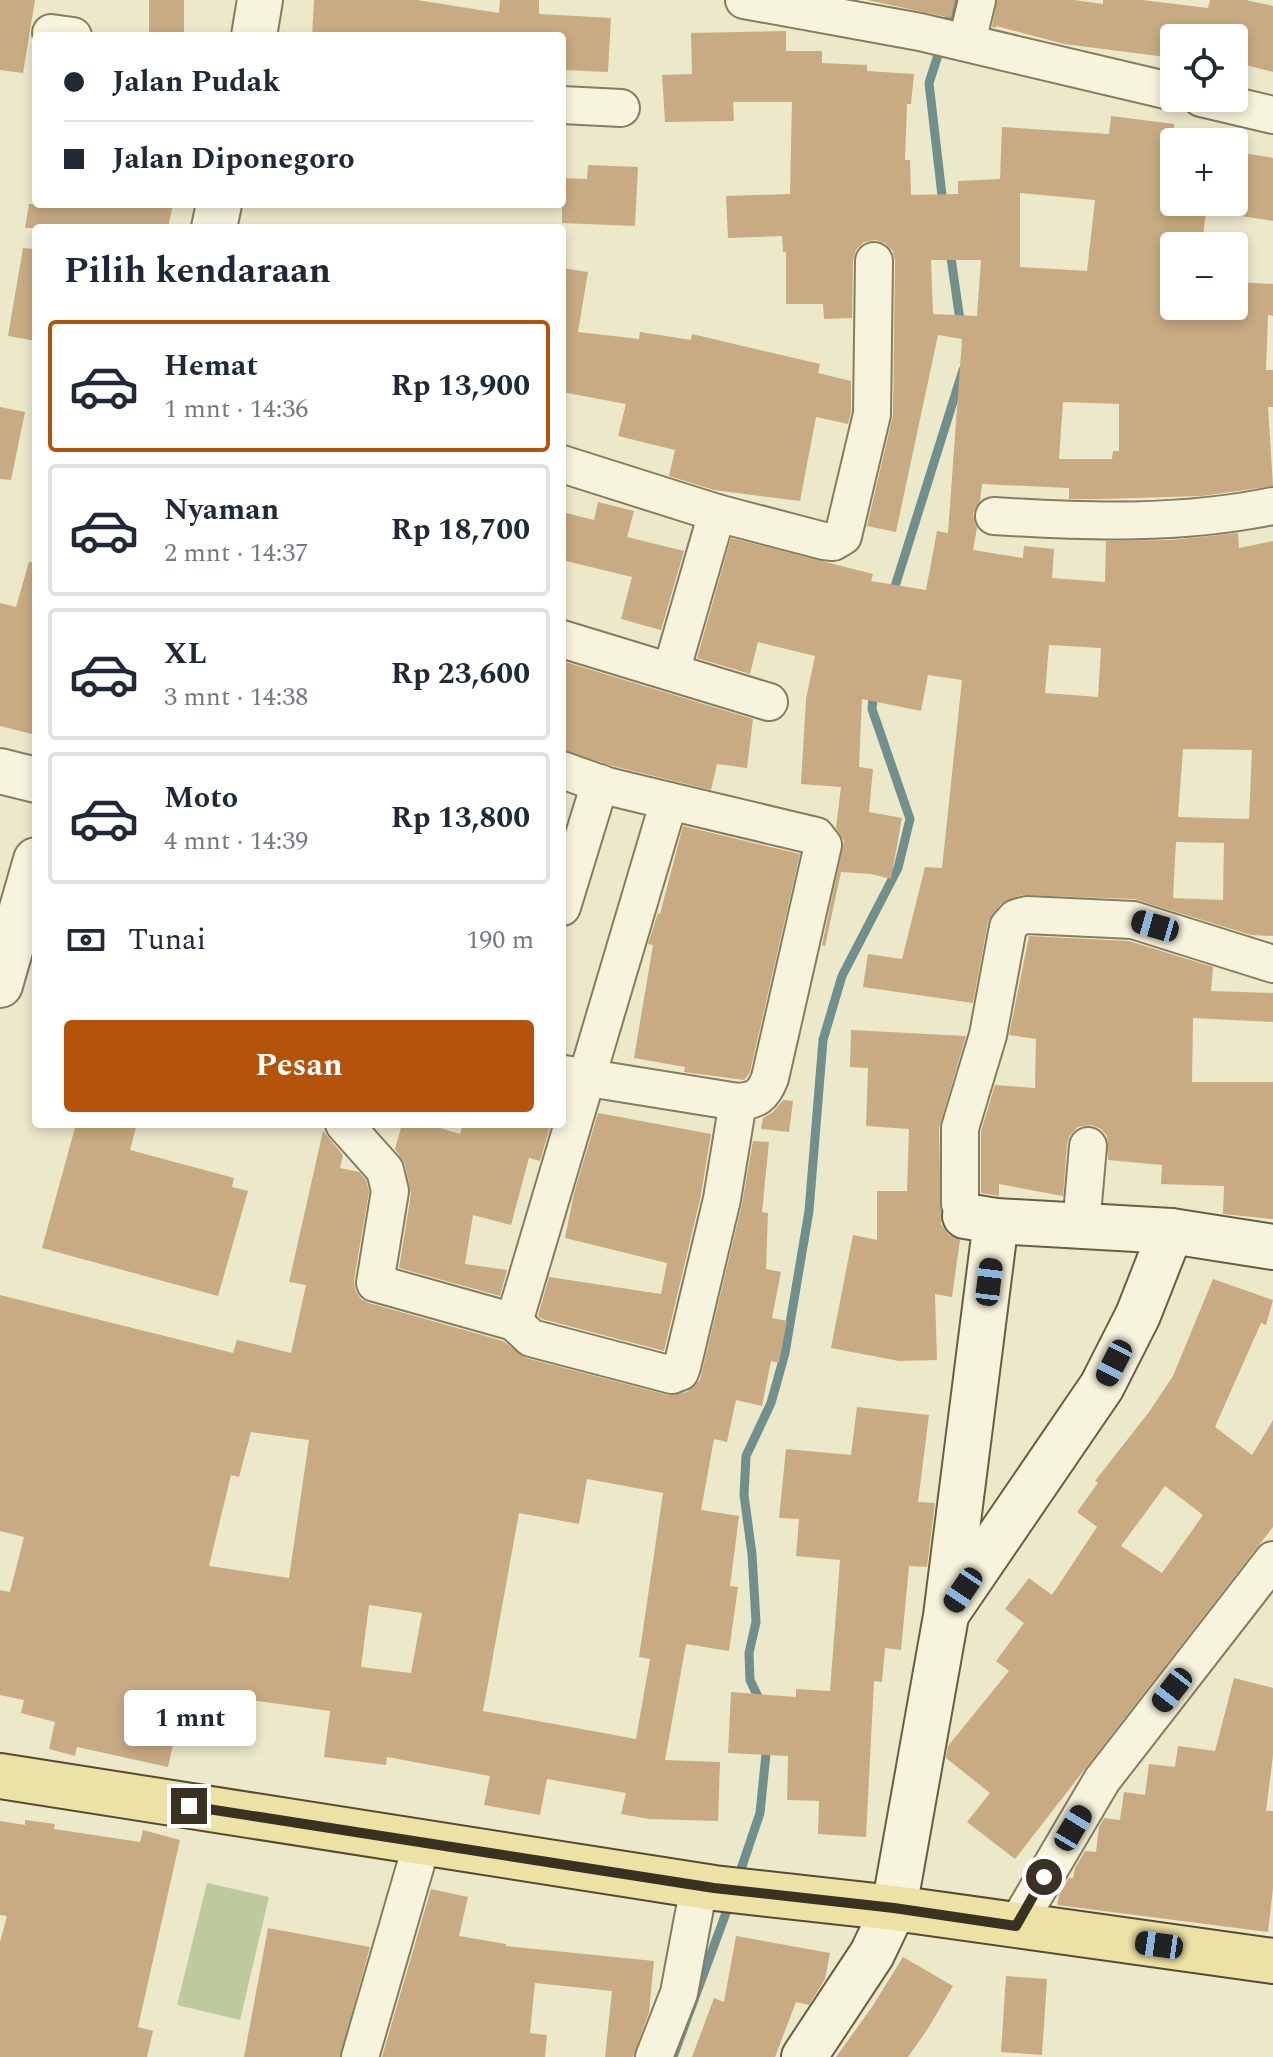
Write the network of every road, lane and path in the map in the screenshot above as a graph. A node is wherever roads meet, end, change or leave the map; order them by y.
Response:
1 (260, 0) edge
2 (744, 0) edge
3 (977, 0) edge
4 (255, 32) edge
5 (966, 42) junction
6 (1160, 89) edge
7 (566, 105) edge
8 (621, 108) dead end
9 (1248, 109) edge
10 (1273, 115) edge
11 (874, 261) dead end
12 (566, 465) edge
13 (1273, 506) edge
14 (717, 513) junction
15 (994, 516) dead end
16 (566, 640) edge
17 (671, 672) junction
18 (769, 702) dead end
19 (0, 771) edge
20 (566, 771) edge
21 (32, 779) edge
22 (600, 783) junction
23 (669, 801) junction
24 (32, 888) edge
25 (566, 894) edge
26 (26, 930) edge
27 (1273, 964) edge
28 (0, 985) edge
29 (575, 1076) edge
30 (738, 1102) junction
31 (566, 1112) edge
32 (348, 1128) edge
33 (562, 1128) edge
34 (1088, 1146) dead end
35 (981, 1218) junction
36 (1081, 1226) junction
37 (1171, 1231) junction
38 (1273, 1247) edge
39 (514, 1322) junction
40 (1269, 1572) edge
41 (946, 1616) junction
42 (0, 1776) edge
43 (422, 1843) junction
44 (707, 1887) junction
45 (894, 1908) junction
46 (1016, 1926) junction
47 (1273, 1961) edge
48 (360, 2057) edge
49 (654, 2057) edge
50 (804, 2057) edge

1 - 4 main road
2 - 5 street
3 - 5 street
5 - 6 street
7 - 8 street
9 - 10 street
11 - 14 street
12 - 14 street
13 - 15 street
14 - 17 street
16 - 17 street
17 - 18 street
19 - 21 main road
20 - 22 street
22 - 23 street
22 - 25 street
23 - 29 street
23 - 30 street
24 - 26 main road
26 - 28 main road
27 - 35 street
29 - 30 street
29 - 31 street
30 - 39 street
32 - 39 street
33 - 39 street
34 - 36 street
35 - 36 main road
35 - 41 main road
36 - 37 main road
37 - 38 main road
37 - 41 main road
40 - 46 street
41 - 45 main road
42 - 43 main road
43 - 44 main road
43 - 48 street
44 - 45 main road
44 - 49 street
45 - 46 main road
45 - 50 main road
46 - 47 main road

